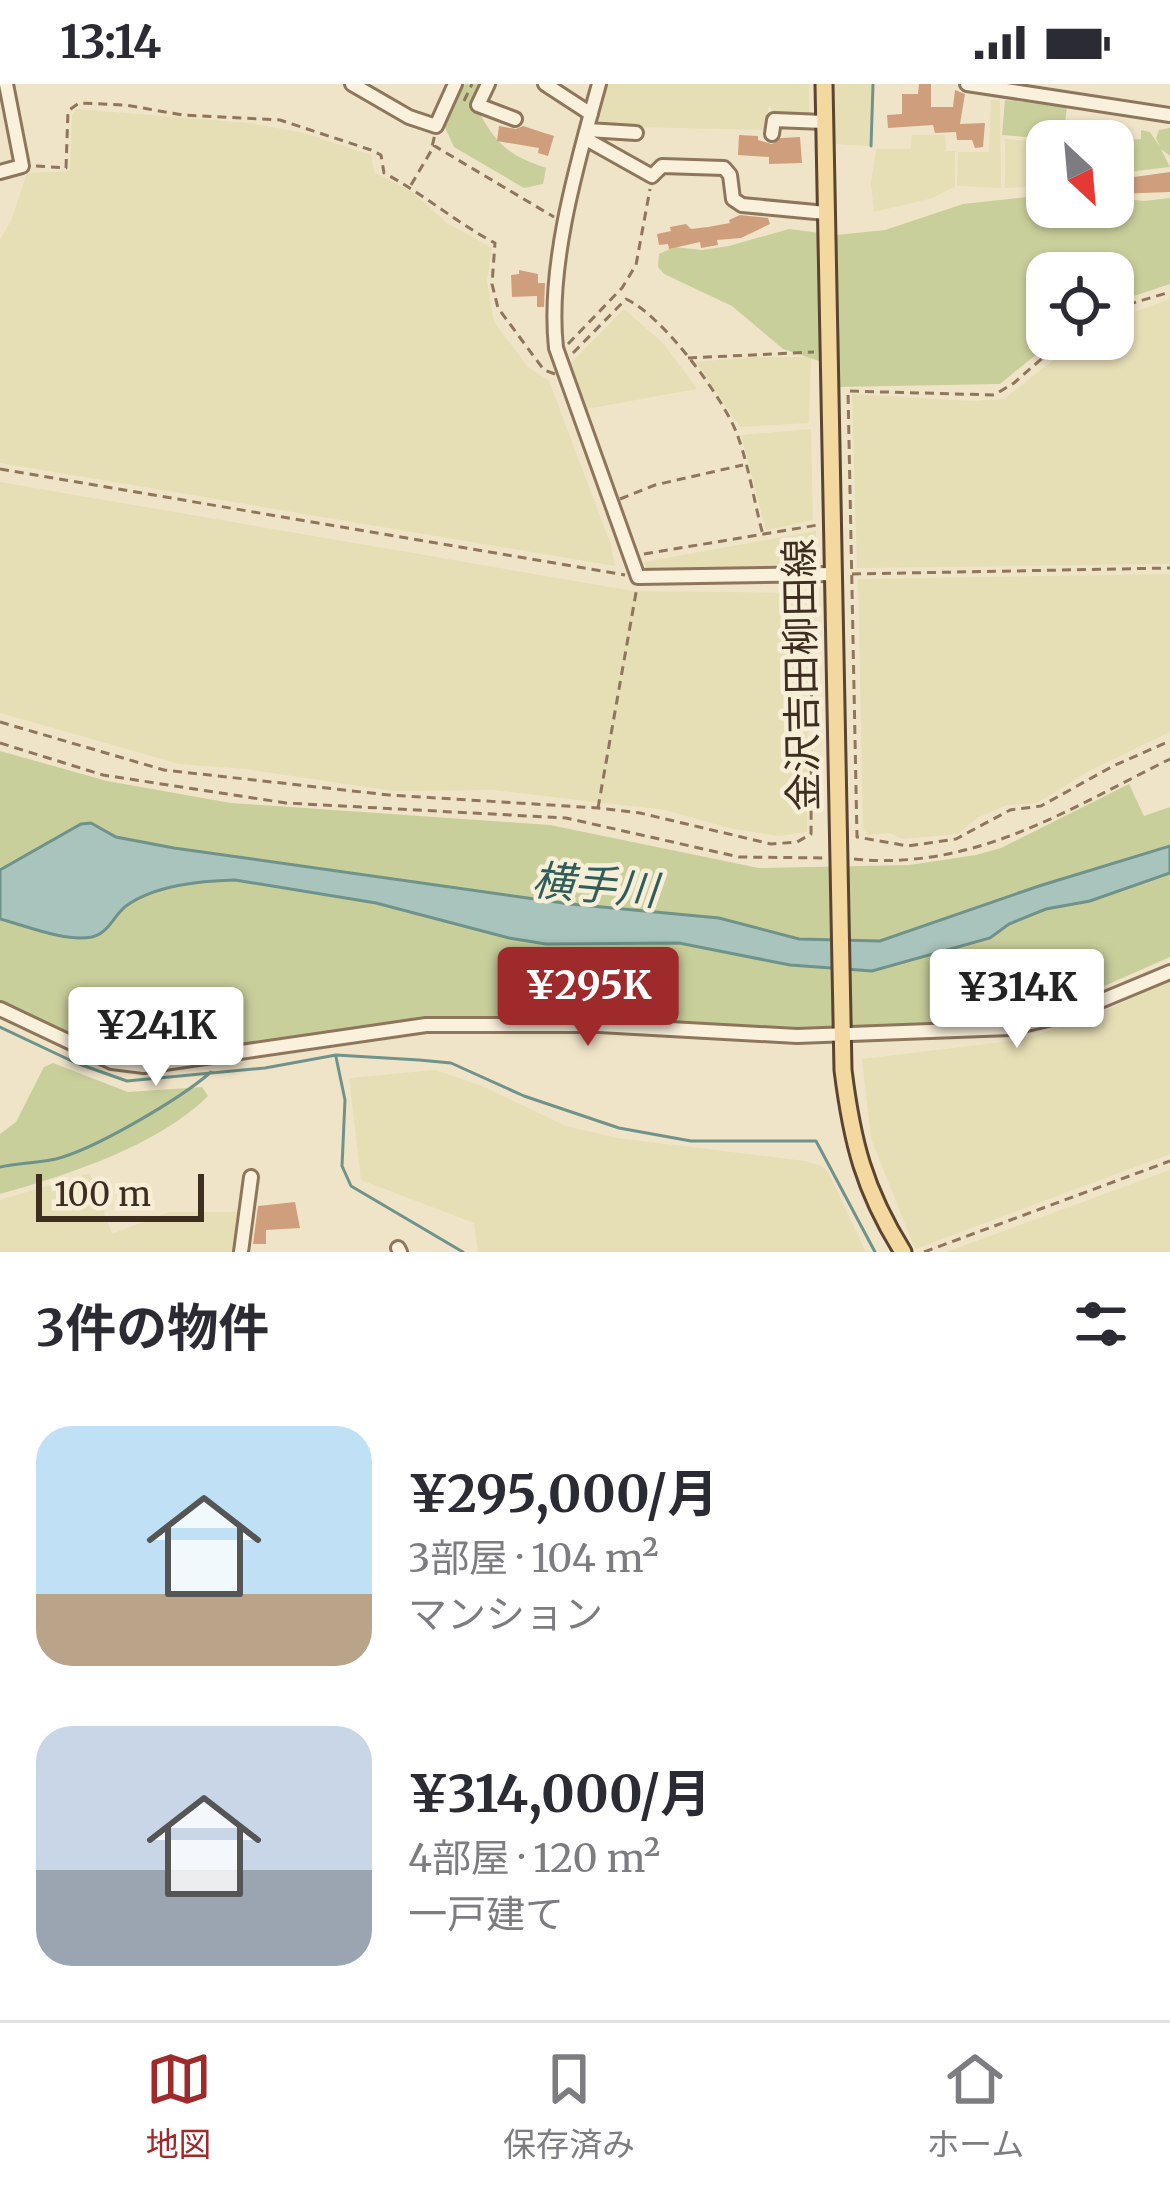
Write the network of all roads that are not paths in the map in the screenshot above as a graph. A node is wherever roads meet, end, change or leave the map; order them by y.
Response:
1 (7, 84) edge
2 (352, 84) edge
3 (455, 84) edge
4 (488, 84) edge
5 (545, 84) edge
6 (599, 84) edge
7 (824, 84) edge
8 (967, 84) edge
9 (591, 114) junction
10 (1170, 115) edge
11 (515, 119) dead end
12 (824, 122) junction
13 (636, 133) dead end
14 (587, 134) junction
15 (772, 134) dead end
16 (0, 172) edge
17 (826, 213) junction
18 (832, 574) junction
19 (1170, 972) edge
20 (0, 1009) edge
21 (843, 1034) junction
22 (251, 1178) dead end
23 (241, 1252) edge
24 (902, 1252) edge

1 - 16 street
2 - 3 street
4 - 11 street
5 - 9 street
6 - 9 street
7 - 12 main road, 金沢吉田柳田線
8 - 10 street
9 - 14 street
12 - 15 street
12 - 17 main road, 金沢吉田柳田線
13 - 14 street
14 - 17 street
14 - 18 street
17 - 18 main road, 金沢吉田柳田線
18 - 21 main road, 金沢吉田柳田線
19 - 21 street
20 - 21 street
21 - 24 main road, 金沢吉田柳田線
22 - 23 street

